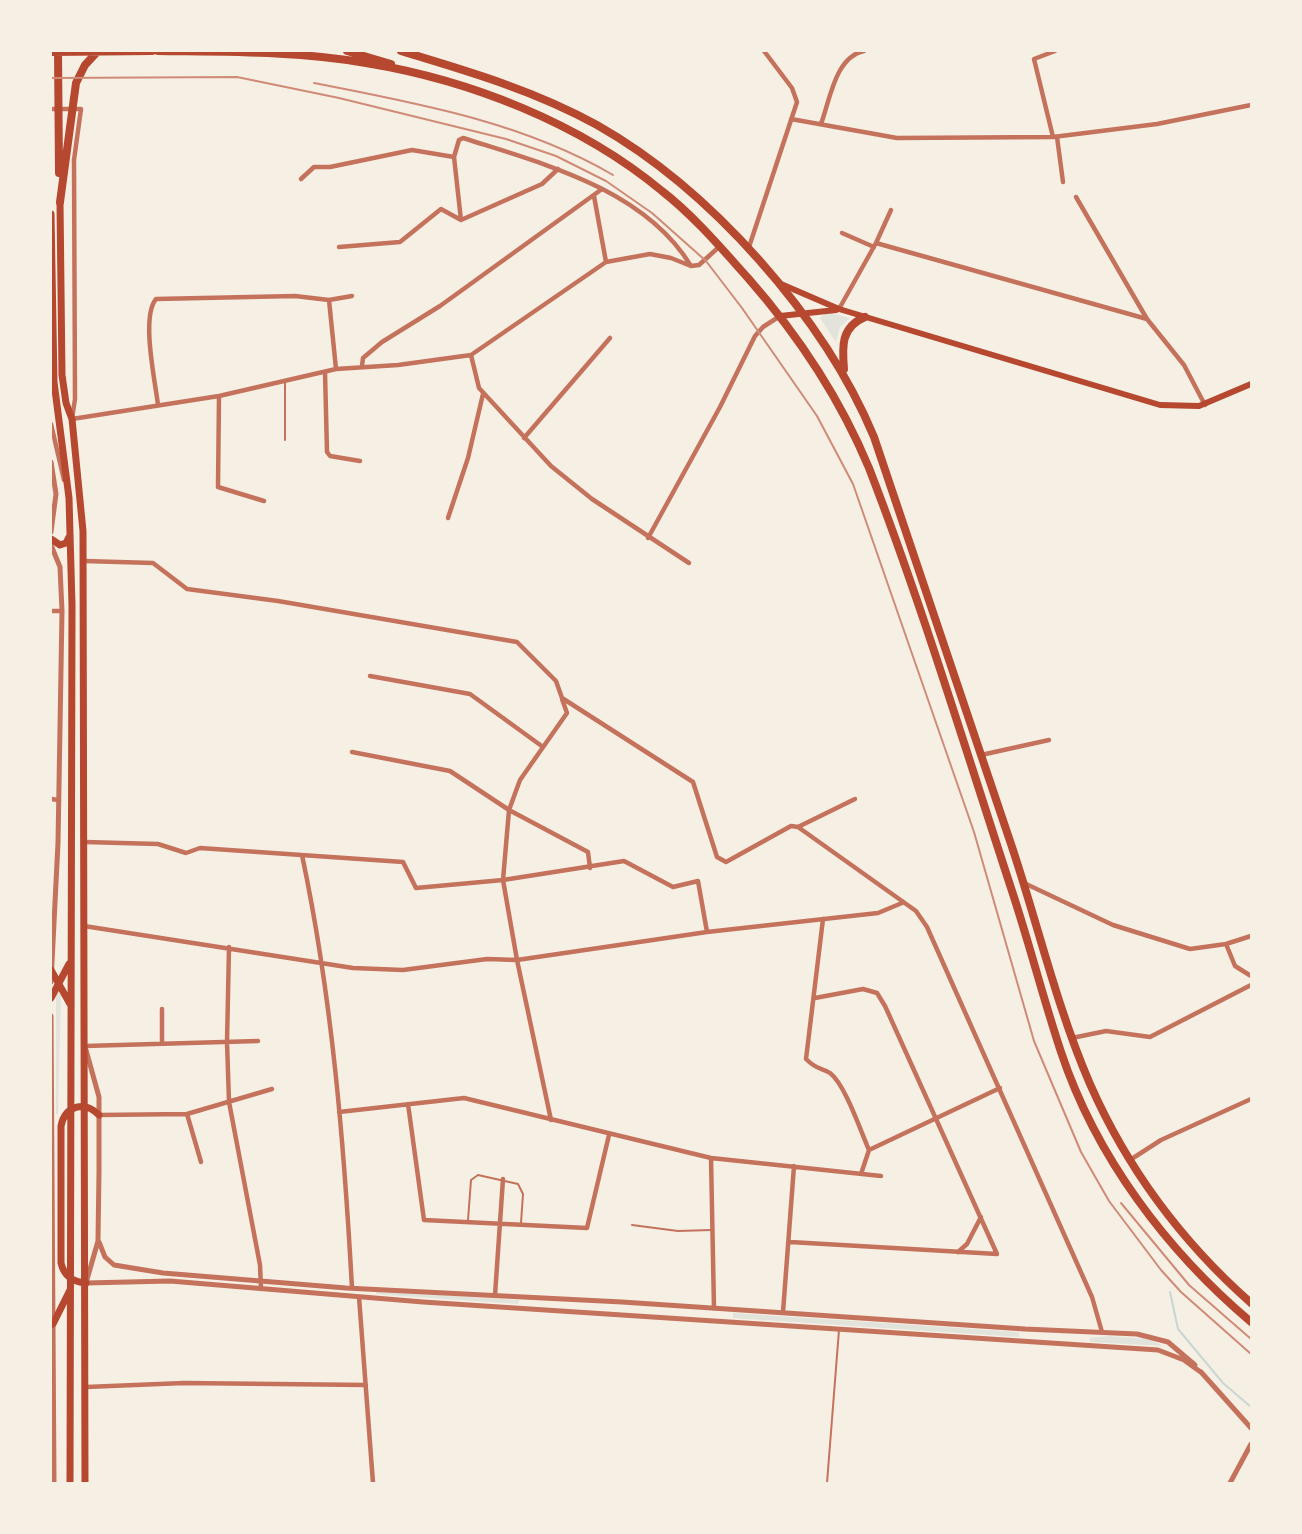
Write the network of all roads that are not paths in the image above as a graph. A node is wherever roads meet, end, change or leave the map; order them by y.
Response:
1 (58, 51) edge
2 (98, 51) edge
3 (152, 51) edge
4 (158, 51) edge
5 (347, 51) edge
6 (401, 51) edge
7 (764, 51) edge
8 (864, 51) edge
9 (1055, 51) edge
10 (51, 52) edge
11 (80, 52) edge
12 (432, 78) junction
13 (1251, 105) edge
14 (51, 109) edge
15 (791, 119) junction
16 (821, 124) junction
17 (1055, 137) junction
18 (51, 148) edge
19 (454, 157) junction
20 (74, 160) junction
21 (558, 169) junction
22 (301, 179) dead end
23 (1063, 182) dead end
24 (602, 189) junction
25 (594, 196) junction
26 (1076, 197) dead end
27 (60, 202) junction
28 (891, 210) dead end
29 (51, 214) edge
30 (461, 220) junction
31 (842, 233) dead end
32 (875, 245) junction
33 (720, 246) junction
34 (339, 247) dead end
35 (748, 250) junction
36 (606, 262) junction
37 (691, 266) junction
38 (777, 282) junction
39 (352, 296) dead end
40 (329, 300) junction
41 (840, 309) junction
42 (804, 315) junction
43 (780, 316) junction
44 (866, 317) junction
45 (1147, 319) junction
46 (610, 338) dead end
47 (471, 355) junction
48 (362, 366) junction
49 (336, 369) junction
50 (325, 372) junction
51 (844, 373) junction
52 (285, 380) junction
53 (1251, 384) edge
54 (483, 394) junction
55 (219, 396) junction
56 (158, 405) junction
57 (1205, 405) junction
58 (72, 418) junction
59 (51, 424) edge
60 (524, 438) junction
61 (285, 440) dead end
62 (360, 461) dead end
63 (51, 462) edge
64 (69, 498) junction
65 (264, 501) dead end
66 (448, 518) dead end
67 (51, 532) edge
68 (70, 534) junction
69 (648, 538) junction
70 (51, 539) edge
71 (51, 545) edge
72 (84, 561) junction
73 (689, 563) dead end
74 (51, 611) edge
75 (62, 611) junction
76 (370, 676) dead end
77 (562, 698) junction
78 (1049, 740) dead end
79 (543, 747) junction
80 (352, 752) dead end
81 (981, 755) junction
82 (968, 759) junction
83 (51, 799) edge
84 (855, 799) dead end
85 (59, 800) junction
86 (509, 810) junction
87 (798, 826) junction
88 (85, 842) junction
89 (302, 855) junction
90 (591, 868) junction
91 (503, 880) junction
92 (1024, 883) junction
93 (902, 903) junction
94 (823, 919) junction
95 (84, 926) junction
96 (707, 932) junction
97 (52, 934) edge
98 (1251, 936) edge
99 (1226, 944) junction
100 (229, 947) junction
101 (517, 960) junction
102 (70, 962) junction
103 (321, 963) junction
104 (51, 970) edge
105 (1251, 976) edge
106 (54, 983) edge
107 (1251, 985) edge
108 (51, 998) edge
109 (815, 998) junction
110 (70, 1005) junction
111 (162, 1010) dead end
112 (51, 1016) edge
113 (1072, 1038) junction
114 (258, 1041) dead end
115 (227, 1042) junction
116 (162, 1043) junction
117 (85, 1046) junction
118 (1000, 1088) junction
119 (272, 1089) dead end
120 (1251, 1100) edge
121 (229, 1102) junction
122 (408, 1104) junction
123 (85, 1107) junction
124 (72, 1108) junction
125 (339, 1112) junction
126 (187, 1114) junction
127 (99, 1115) junction
128 (936, 1119) junction
129 (551, 1120) junction
130 (609, 1135) junction
131 (870, 1150) junction
132 (711, 1158) junction
133 (1130, 1160) junction
134 (201, 1162) dead end
135 (794, 1166) junction
136 (861, 1174) junction
137 (881, 1176) dead end
138 (503, 1179) junction
139 (981, 1217) junction
140 (468, 1220) junction
141 (500, 1222) junction
142 (521, 1223) junction
143 (632, 1225) dead end
144 (714, 1230) junction
145 (98, 1240) junction
146 (790, 1242) junction
147 (958, 1252) junction
148 (57, 1263) edge
149 (71, 1279) junction
150 (52, 1280) edge
151 (262, 1282) junction
152 (86, 1283) junction
153 (71, 1288) junction
154 (352, 1288) junction
155 (261, 1289) junction
156 (495, 1295) junction
157 (524, 1296) junction
158 (359, 1297) junction
159 (622, 1302) junction
160 (1251, 1303) edge
161 (524, 1308) junction
162 (714, 1308) junction
163 (783, 1312) junction
164 (621, 1314) junction
165 (713, 1319) junction
166 (1251, 1322) edge
167 (53, 1324) junction
168 (840, 1328) junction
169 (1025, 1329) junction
170 (1083, 1332) junction
171 (1102, 1332) junction
172 (1024, 1341) junction
173 (1082, 1345) junction
174 (1202, 1373) junction
175 (366, 1385) junction
176 (86, 1387) junction
177 (1251, 1428) edge
178 (1251, 1444) edge
179 (54, 1483) edge
180 (70, 1483) edge
181 (85, 1483) edge
182 (373, 1483) edge
183 (827, 1483) edge
184 (1230, 1483) edge

1 - 27 highway
2 - 27 highway
3 - 11 highway
4 - 12 highway
5 - 12 highway
6 - 35 highway
7 - 15 street
8 - 16 street
9 - 17 street
10 - 11 highway
12 - 33 highway
13 - 17 street
14 - 20 street
15 - 16 street
15 - 35 street
16 - 17 street
17 - 23 street
18 - 20 street
19 - 21 street
19 - 22 street
19 - 30 street
20 - 58 street
21 - 24 street
21 - 30 street
24 - 25 street
24 - 37 street
25 - 36 street
25 - 48 street
26 - 45 street
27 - 58 main road
28 - 32 street
29 - 64 main road
30 - 34 street
31 - 32 street
32 - 41 street
32 - 45 street
33 - 37 street
33 - 43 highway
35 - 38 highway
36 - 37 street
36 - 47 street
38 - 41 main road
38 - 42 highway
39 - 40 street
40 - 49 street
40 - 56 street
41 - 42 main road
41 - 44 main road
42 - 43 main road
42 - 51 highway
43 - 69 street
43 - 82 highway
44 - 51 highway
44 - 57 main road
45 - 57 street
46 - 60 street
47 - 48 street
47 - 54 street
48 - 49 street
49 - 50 street
50 - 52 street
50 - 62 street
51 - 81 highway
52 - 55 street
52 - 61 lane
53 - 57 main road
54 - 60 street
54 - 66 street
55 - 56 street
55 - 65 street
56 - 58 street
58 - 72 main road
59 - 64 street
60 - 69 street
63 - 67 street
64 - 68 main road
68 - 70 main road
68 - 102 main road
69 - 73 street
71 - 75 street
72 - 77 street
72 - 88 main road
74 - 75 street
75 - 85 street
76 - 79 street
77 - 79 street
77 - 87 street
78 - 81 street
79 - 86 street
80 - 86 street
81 - 82 highway
81 - 92 highway
82 - 166 highway
83 - 85 street
84 - 87 street
85 - 97 street
86 - 90 street
86 - 91 street
87 - 93 street
88 - 89 street
88 - 95 main road
89 - 91 street
89 - 103 street
90 - 91 street
90 - 96 street
91 - 101 street
92 - 99 street
92 - 113 highway
93 - 94 street
93 - 118 street
94 - 96 street
94 - 109 street
95 - 100 street
95 - 117 main road
96 - 101 street
97 - 104 street
98 - 99 street
99 - 105 street
100 - 103 street
100 - 115 street
101 - 103 street
101 - 129 street
102 - 106 main road
102 - 110 main road
103 - 125 street
104 - 106 main road
106 - 108 main road
106 - 110 main road
107 - 113 street
109 - 128 street
109 - 131 street
110 - 124 main road
111 - 116 street
112 - 148 street
113 - 133 highway
114 - 115 street
115 - 116 street
115 - 121 street
116 - 117 street
117 - 123 main road
117 - 127 street
118 - 128 street
118 - 171 street
119 - 121 street
120 - 133 street
121 - 126 street
121 - 151 street
122 - 125 street
122 - 129 street
122 - 140 street
123 - 124 main road
123 - 127 main road
123 - 152 main road
124 - 148 main road
124 - 149 main road
125 - 154 street
126 - 127 street
126 - 134 street
127 - 145 street
128 - 131 street
128 - 139 street
129 - 130 street
130 - 132 street
130 - 142 street
131 - 136 street
132 - 135 street
132 - 144 street
133 - 160 highway
135 - 136 street
135 - 146 street
136 - 137 street
138 - 140 lane
138 - 141 street
138 - 142 lane
139 - 147 street
139 - 147 street
140 - 141 street
141 - 142 street
141 - 156 street
143 - 144 lane
144 - 162 street
145 - 151 street
145 - 152 street
146 - 147 street
146 - 163 street
148 - 149 main road
148 - 150 street
149 - 152 main road
149 - 153 main road
150 - 167 street
151 - 154 street
151 - 155 street
152 - 155 street
152 - 176 main road
153 - 167 main road
153 - 180 main road
154 - 156 street
155 - 158 street
156 - 157 street
157 - 159 street
157 - 161 street
158 - 161 street
158 - 175 street
159 - 162 street
159 - 164 street
161 - 164 street
162 - 163 street
162 - 165 street
163 - 169 street
164 - 165 street
165 - 168 street
167 - 179 street
168 - 172 street
168 - 183 lane
169 - 170 street
169 - 172 street
170 - 171 street
170 - 173 street
171 - 174 street
172 - 173 street
173 - 174 street
174 - 177 street
175 - 176 street
175 - 182 street
176 - 181 main road
178 - 184 street

